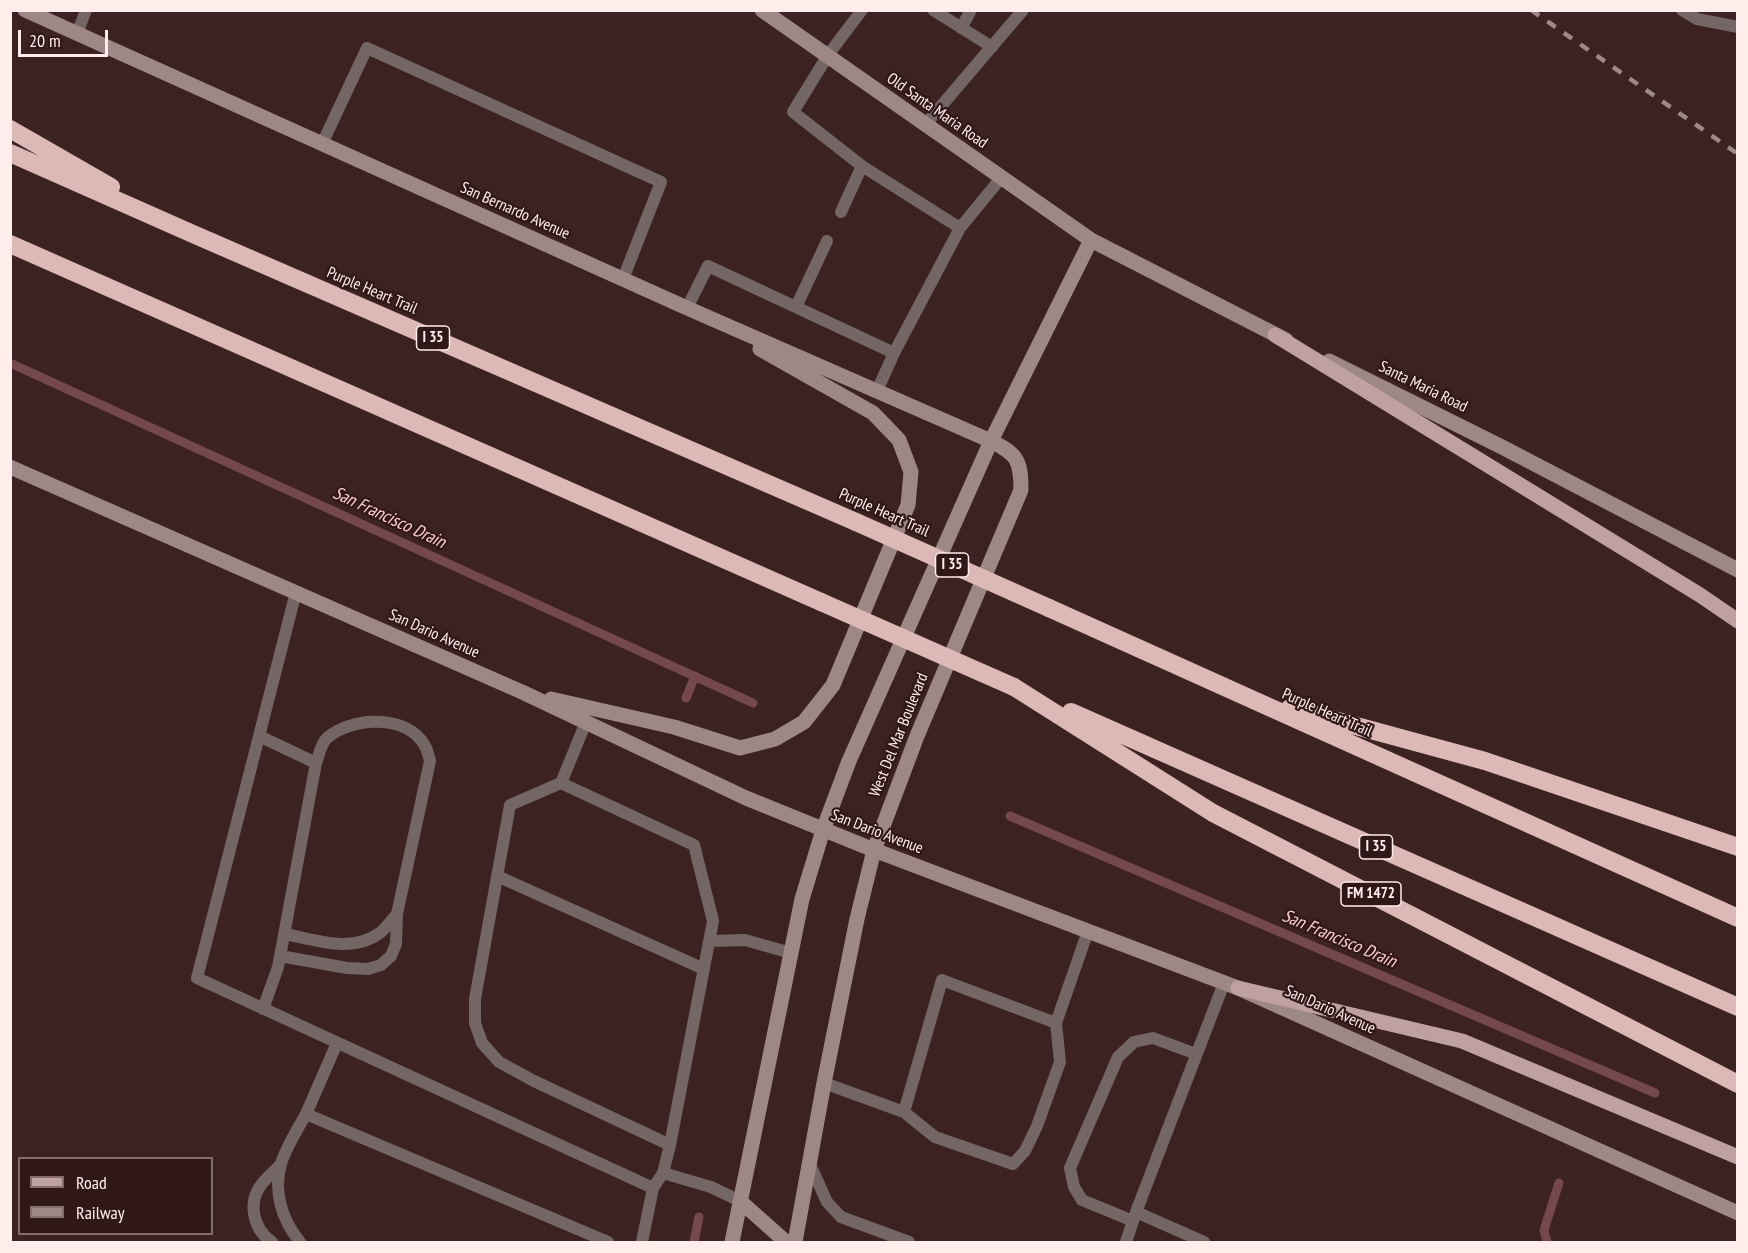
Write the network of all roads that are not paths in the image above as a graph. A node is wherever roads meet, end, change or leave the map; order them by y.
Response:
1 (25, 10) edge
2 (86, 10) edge
3 (762, 10) edge
4 (862, 10) edge
5 (933, 10) edge
6 (1023, 10) edge
7 (1683, 10) edge
8 (970, 12) dead end
9 (1737, 27) edge
10 (961, 28) junction
11 (77, 34) junction
12 (992, 47) junction
13 (828, 56) junction
14 (925, 125) junction
15 (10, 129) edge
16 (322, 144) junction
17 (10, 153) edge
18 (862, 166) junction
19 (1001, 178) junction
20 (841, 212) dead end
21 (960, 228) junction
22 (193, 234) junction
23 (1090, 240) junction
24 (827, 242) dead end
25 (10, 244) edge
26 (623, 279) junction
27 (796, 307) junction
28 (687, 308) junction
29 (1275, 334) junction
30 (894, 353) junction
31 (877, 391) junction
32 (991, 441) junction
33 (10, 467) edge
34 (1737, 570) edge
35 (296, 592) junction
36 (1737, 621) edge
37 (1014, 687) junction
38 (522, 692) junction
39 (1234, 692) junction
40 (585, 722) junction
41 (260, 736) junction
42 (316, 764) junction
43 (561, 783) junction
44 (823, 830) junction
45 (1737, 847) edge
46 (874, 850) junction
47 (497, 876) junction
48 (397, 914) junction
49 (1737, 918) edge
50 (1088, 930) junction
51 (285, 934) junction
52 (709, 941) junction
53 (791, 953) junction
54 (280, 956) junction
55 (704, 969) junction
56 (1231, 986) junction
57 (1737, 1007) edge
58 (263, 1009) junction
59 (1056, 1023) junction
60 (337, 1043) junction
61 (1197, 1054) junction
62 (824, 1083) junction
63 (1737, 1084) edge
64 (904, 1112) junction
65 (306, 1114) junction
66 (670, 1145) junction
67 (1737, 1156) edge
68 (810, 1162) junction
69 (281, 1164) junction
70 (663, 1173) junction
71 (653, 1188) junction
72 (740, 1201) junction
73 (1737, 1213) edge
74 (1135, 1216) junction
75 (885, 1239) edge
76 (272, 1242) edge
77 (300, 1242) edge
78 (608, 1242) edge
79 (642, 1242) edge
80 (732, 1242) edge
81 (786, 1242) edge
82 (795, 1242) edge
83 (907, 1242) edge
84 (1126, 1242) edge
85 (1204, 1242) edge

1 - 11 main road, San Bernardo Avenue
2 - 11 lane
3 - 13 main road, Old Santa Maria Road
4 - 13 lane
5 - 10 lane
6 - 12 lane
7 - 9 lane
8 - 10 lane
10 - 12 lane
11 - 16 main road, San Bernardo Avenue
12 - 14 lane
13 - 14 main road, Old Santa Maria Road
13 - 18 lane
14 - 19 main road, Old Santa Maria Road
15 - 22 highway
16 - 26 main road, San Bernardo Avenue
16 - 26 lane
17 - 22 highway, Purple Heart Trail / I 35
18 - 20 lane
18 - 21 lane
19 - 21 lane
19 - 23 main road, Old Santa Maria Road
21 - 30 lane
22 - 39 highway, Purple Heart Trail / I 35, bridge
23 - 29 main road, Santa Maria Road
23 - 32 main road, West Del Mar Boulevard
24 - 27 lane
25 - 37 highway, I 35, bridge
26 - 28 main road, San Bernardo Avenue
27 - 28 lane
27 - 30 lane
28 - 31 main road, San Bernardo Avenue
28 - 38 main road
29 - 34 main road, Santa Maria Road
29 - 36 main road
30 - 31 lane
31 - 32 main road, San Bernardo Avenue
32 - 44 main road, West Del Mar Boulevard
32 - 46 main road, West Del Mar Boulevard
33 - 35 main road, San Dario Avenue
35 - 38 main road, San Dario Avenue
35 - 41 lane
37 - 57 highway, I 35
37 - 63 highway, FM 1472
38 - 40 main road, San Dario Avenue
39 - 45 highway
39 - 49 highway, Purple Heart Trail / I 35
40 - 43 lane
40 - 44 main road, San Dario Avenue
41 - 42 lane
41 - 58 lane
42 - 48 lane
42 - 51 lane
43 - 47 lane
43 - 52 lane
44 - 46 main road, San Dario Avenue
44 - 53 main road, West Del Mar Boulevard
46 - 50 main road, San Dario Avenue
46 - 62 main road, West Del Mar Boulevard
47 - 55 lane
47 - 66 lane
48 - 51 lane
48 - 54 lane
50 - 56 main road, San Dario Avenue
50 - 59 lane
51 - 54 lane
52 - 53 lane
52 - 55 lane
53 - 72 main road, West Del Mar Boulevard
54 - 58 lane
55 - 66 lane
56 - 61 lane
56 - 67 main road
56 - 73 main road, San Dario Avenue
58 - 60 lane
59 - 64 lane
59 - 64 lane
60 - 65 lane
60 - 71 lane
61 - 74 lane
61 - 74 lane
62 - 64 lane
62 - 68 main road, West Del Mar Boulevard
65 - 69 lane
65 - 78 lane
66 - 70 lane
68 - 75 lane
68 - 82 main road, West Del Mar Boulevard
69 - 76 lane
69 - 77 lane
70 - 71 lane
70 - 72 lane
71 - 79 lane
72 - 80 main road, West Del Mar Boulevard
72 - 81 main road
74 - 84 lane
74 - 85 lane
75 - 83 lane

